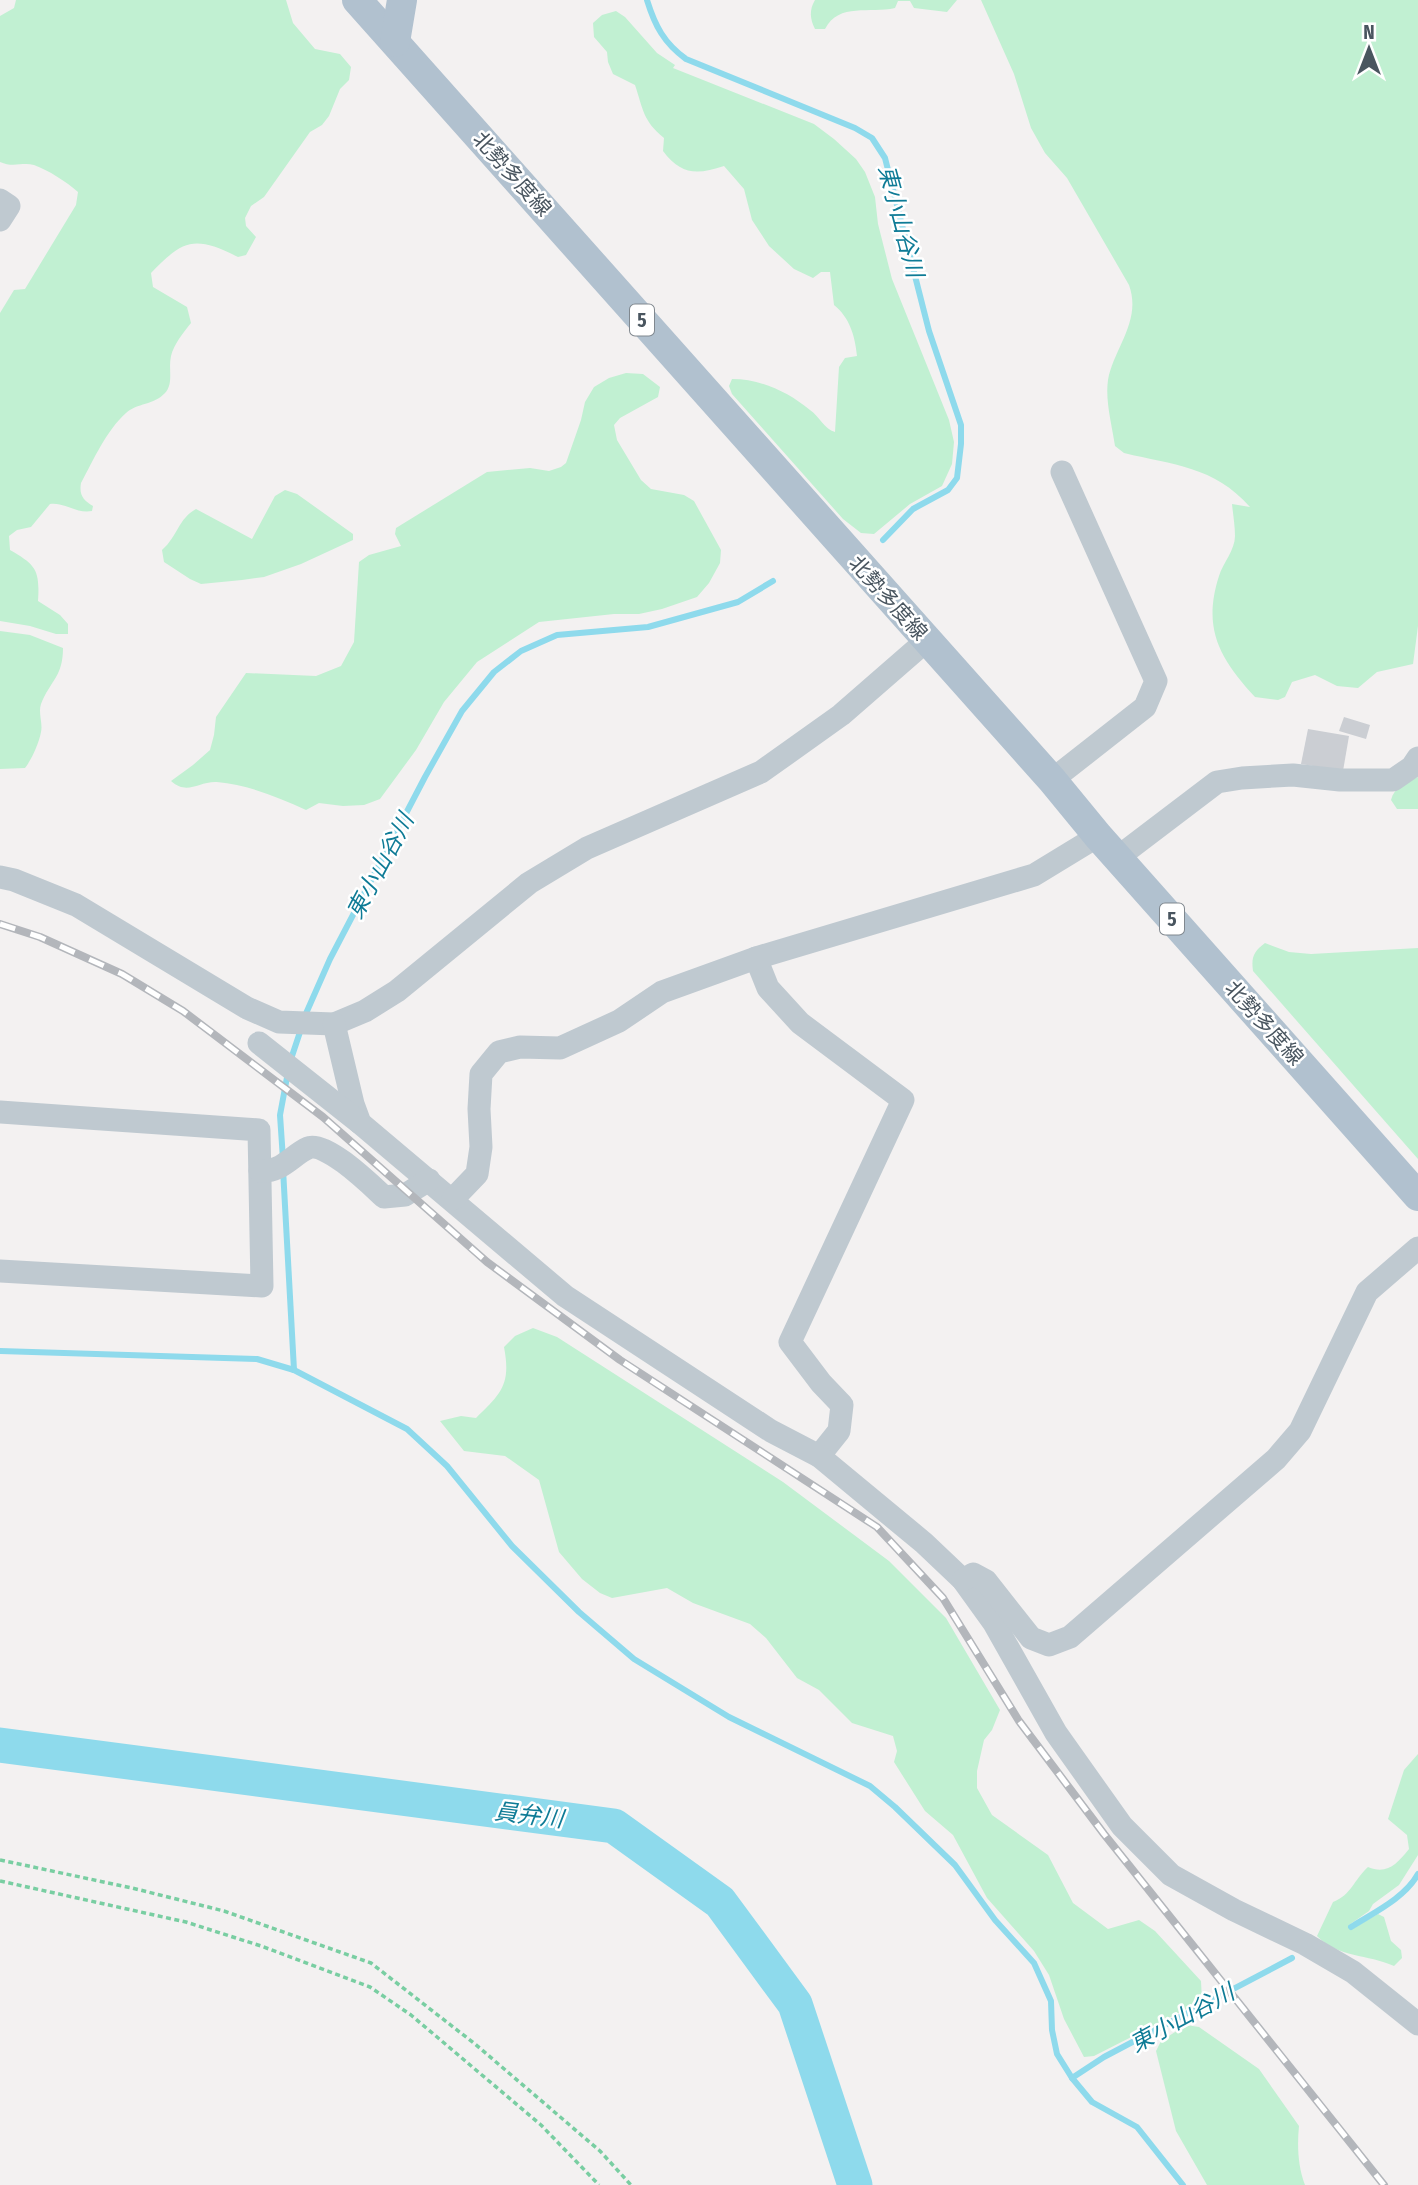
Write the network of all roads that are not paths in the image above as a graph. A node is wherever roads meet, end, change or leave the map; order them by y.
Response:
1 (357, 0) edge
2 (402, 0) edge
3 (395, 43) junction
4 (0, 200) edge
5 (0, 220) edge
6 (1062, 471) dead end
7 (926, 641) junction
8 (1418, 758) edge
9 (1052, 780) junction
10 (1107, 847) junction
11 (0, 877) edge
12 (756, 958) junction
13 (325, 1024) junction
14 (267, 1050) dead end
15 (0, 1112) edge
16 (360, 1123) junction
17 (264, 1171) junction
18 (429, 1180) junction
19 (1418, 1196) edge
20 (453, 1199) junction
21 (1418, 1248) edge
22 (0, 1271) edge
23 (819, 1457) junction
24 (963, 1580) junction
25 (1418, 2024) edge

1 - 3 main road, 北勢多度線 / 5
2 - 3 main road
3 - 7 main road, 北勢多度線 / 5
4 - 5 street
6 - 9 street
7 - 9 main road, 北勢多度線 / 5
7 - 13 street
8 - 10 street
9 - 10 main road, 北勢多度線 / 5
10 - 12 street
10 - 19 main road, 北勢多度線 / 5
11 - 13 street
12 - 20 street
12 - 23 street
13 - 16 street
14 - 16 street
15 - 17 street
16 - 18 street
17 - 18 street
17 - 22 street
18 - 20 street
20 - 23 street
21 - 24 street
23 - 24 street
24 - 25 street

